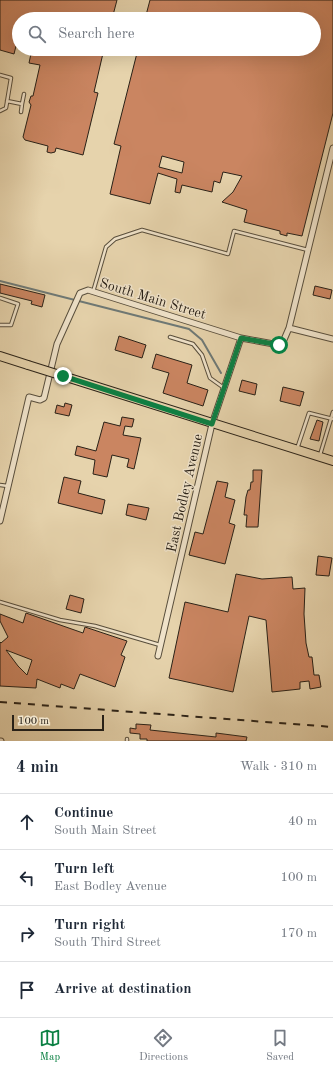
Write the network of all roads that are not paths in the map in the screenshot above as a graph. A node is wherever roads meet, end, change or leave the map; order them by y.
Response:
1 (0, 76) edge
2 (24, 94) dead end
3 (7, 101) junction
4 (22, 104) junction
5 (0, 111) edge
6 (21, 112) dead end
7 (333, 148) edge
8 (308, 250) junction
9 (93, 292) junction
10 (0, 298) edge
11 (0, 325) edge
12 (289, 328) junction
13 (170, 336) dead end
14 (241, 338) junction
15 (333, 339) edge
16 (0, 356) edge
17 (225, 388) junction
18 (333, 412) edge
19 (332, 419) edge
20 (212, 424) junction
21 (297, 451) junction
22 (319, 458) junction
23 (333, 461) edge
24 (0, 485) edge
25 (8, 486) junction
26 (0, 521) edge
27 (0, 602) edge
28 (161, 645) junction
29 (158, 656) dead end

1 - 3 lane
2 - 4 lane
3 - 4 lane
3 - 5 lane
4 - 6 lane
7 - 8 street
8 - 9 lane
8 - 12 street
9 - 14 street, South Main Street
9 - 25 street, South Main Street
10 - 11 lane
12 - 14 street, South Main Street
12 - 15 street
13 - 17 lane
14 - 17 street, East Bodley Avenue
16 - 20 main road, bridge
17 - 20 street, East Bodley Avenue
18 - 19 lane
19 - 21 lane
19 - 22 lane
20 - 21 main road
20 - 28 street, East Bodley Avenue
21 - 22 main road
22 - 23 main road
24 - 25 lane
25 - 26 street
27 - 28 lane
28 - 29 street, East Bodley Avenue

